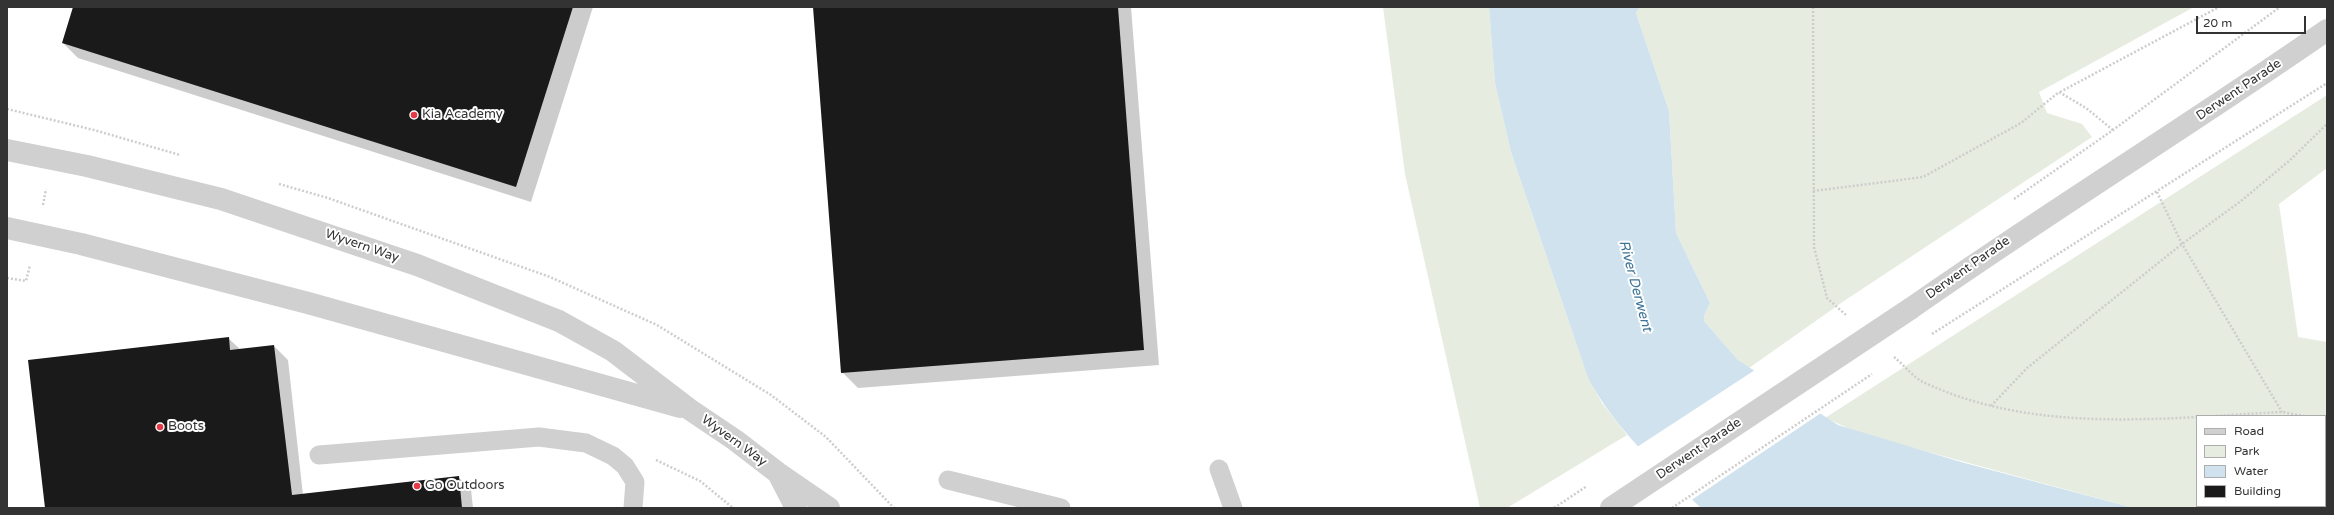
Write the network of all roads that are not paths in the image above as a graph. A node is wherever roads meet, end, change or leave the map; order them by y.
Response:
1 (2327, 30) edge
2 (7, 150) edge
3 (7, 228) edge
4 (689, 410) junction
5 (319, 455) dead end
6 (1219, 469) dead end
7 (778, 473) junction
8 (948, 480) dead end
9 (999, 500) edge
10 (633, 508) edge
11 (796, 508) edge
12 (829, 508) edge
13 (1061, 508) edge
14 (1233, 508) edge
15 (1611, 508) edge

1 - 15 street, Derwent Parade, bridge
2 - 4 street, Wyvern Way
3 - 4 street, Wyvern Way
4 - 7 street, Wyvern Way
5 - 10 lane
6 - 14 lane
7 - 11 street, Wyvern Way
7 - 12 street, Wyvern Way
8 - 9 lane
9 - 13 lane

